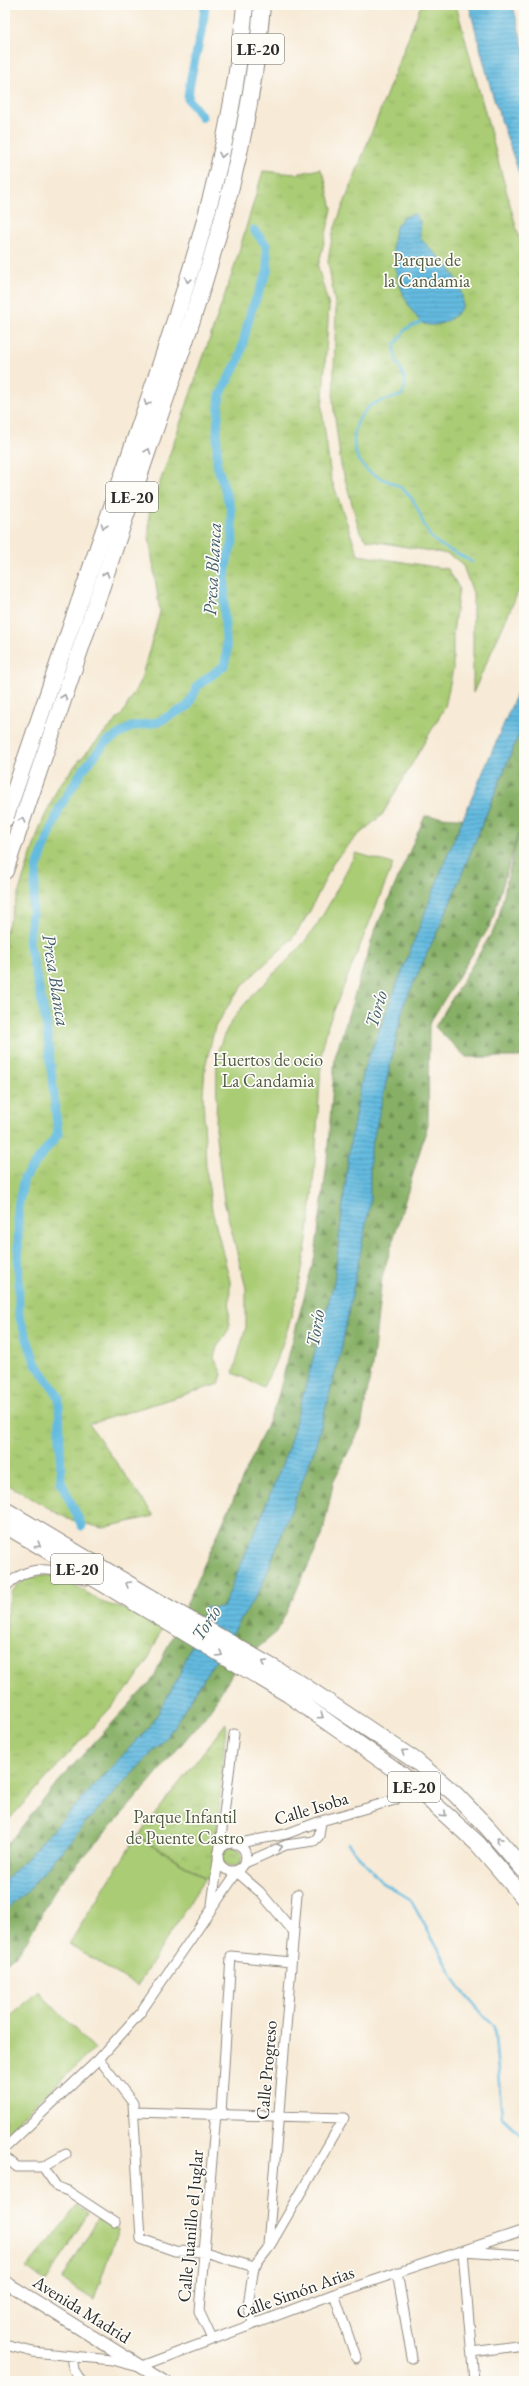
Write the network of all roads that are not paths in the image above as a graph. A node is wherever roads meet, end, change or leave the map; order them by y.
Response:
1 (244, 5) edge
2 (262, 5) edge
3 (5, 819) edge
4 (5, 871) edge
5 (5, 1510) edge
6 (5, 1525) edge
7 (7, 1584) edge
8 (111, 1590) junction
9 (153, 1606) junction
10 (234, 1734) dead end
11 (395, 1800) dead end
12 (321, 1821) junction
13 (221, 1826) junction
14 (232, 1844) junction
15 (218, 1856) junction
16 (245, 1863) junction
17 (524, 1870) edge
18 (235, 1871) junction
19 (297, 1894) dead end
20 (524, 1898) edge
21 (211, 1908) junction
22 (294, 1932) junction
23 (292, 1962) junction
24 (99, 2059) junction
25 (134, 2112) junction
26 (218, 2113) junction
27 (278, 2117) junction
28 (5, 2148) edge
29 (66, 2154) dead end
30 (5, 2157) edge
31 (43, 2167) junction
32 (115, 2222) dead end
33 (524, 2230) edge
34 (268, 2249) junction
35 (463, 2251) junction
36 (205, 2252) junction
37 (524, 2255) edge
38 (254, 2267) junction
39 (397, 2272) junction
40 (5, 2282) edge
41 (334, 2294) junction
42 (253, 2323) junction
43 (212, 2339) junction
44 (5, 2345) edge
45 (524, 2345) edge
46 (472, 2352) junction
47 (72, 2356) junction
48 (356, 2358) dead end
49 (412, 2358) dead end
50 (139, 2367) junction
51 (156, 2379) edge
52 (81, 2381) edge
53 (474, 2381) edge

1 -> 3 highway, LE-20
4 -> 2 highway, LE-20
9 -> 5 highway, LE-20
6 -> 8 highway, LE-20
7 - 8 street
8 - 9 highway, LE-20
17 -> 9 highway, LE-20
9 -> 20 highway, LE-20
10 - 13 street
11 - 12 street, Calle Isoba
12 - 14 street, Calle Isoba
16 -> 12 street
13 - 14 street
13 - 15 street
14 - 15 street
14 - 16 street
15 - 18 street
15 - 21 street
16 - 18 street
18 - 21 street
18 - 22 street
19 - 22 street, Calle Progreso
21 - 24 street
22 - 23 street, Calle Progreso
23 - 26 street, Calle Juanillo el Juglar
23 - 27 street, Calle Progreso
24 - 25 street
24 - 28 street
25 - 26 street
25 - 36 street
26 - 27 street
26 - 36 street, Calle Juanillo el Juglar
27 - 34 street, Calle Progreso
27 - 34 street
29 - 31 street
30 - 31 street
31 - 32 street
33 - 35 street, Calle Simón Arias
34 - 38 street
35 - 37 street, Calle Simón Arias
35 - 39 street, Calle Simón Arias
35 - 46 street
36 - 38 street
36 - 43 street, Calle Juanillo el Juglar
38 - 42 street
39 - 41 street, Calle Simón Arias
39 - 49 street
40 - 50 main road, Avenida Madrid
41 - 42 street, Calle Simón Arias
41 - 48 street
42 - 43 street, Calle Simón Arias
43 - 50 street, Calle Simón Arias
44 - 47 street
45 - 46 street
46 - 53 street
47 - 50 street
47 - 52 street
50 - 51 main road, Avenida Madrid

